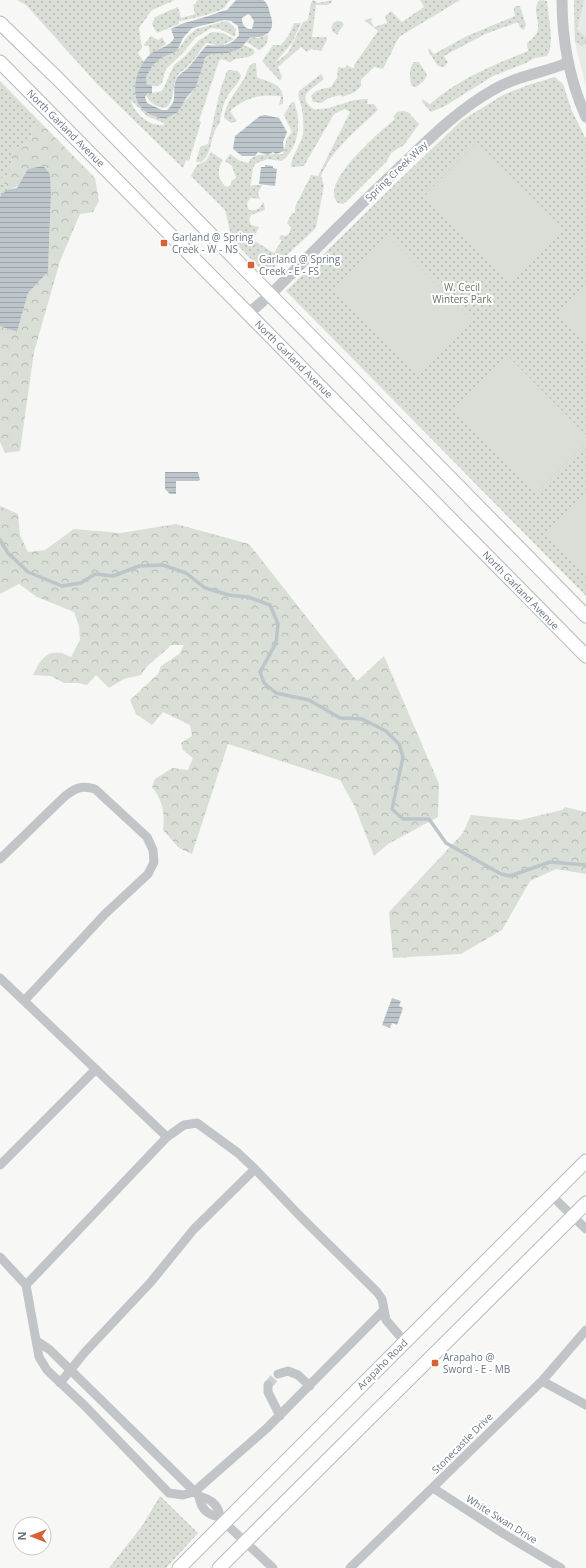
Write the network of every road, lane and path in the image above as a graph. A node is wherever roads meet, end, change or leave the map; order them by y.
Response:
1 (562, 0) edge
2 (0, 23) edge
3 (0, 62) edge
4 (567, 63) junction
5 (586, 117) edge
6 (270, 295) junction
7 (249, 313) junction
8 (586, 616) edge
9 (586, 656) edge
10 (0, 859) edge
11 (0, 978) edge
12 (24, 1001) junction
13 (96, 1069) junction
14 (167, 1137) junction
15 (2, 1159) edge
16 (586, 1161) edge
17 (256, 1169) junction
18 (552, 1196) junction
19 (586, 1203) edge
20 (572, 1218) junction
21 (586, 1229) edge
22 (0, 1257) edge
23 (26, 1285) junction
24 (384, 1310) junction
25 (586, 1330) edge
26 (37, 1341) junction
27 (405, 1342) junction
28 (70, 1372) junction
29 (278, 1374) dead end
30 (542, 1381) junction
31 (60, 1382) junction
32 (268, 1385) dead end
33 (310, 1386) junction
34 (586, 1405) edge
35 (280, 1416) junction
36 (432, 1488) junction
37 (197, 1494) junction
38 (225, 1523) junction
39 (245, 1543) junction
40 (179, 1568) edge
41 (220, 1568) edge
42 (273, 1568) edge
43 (350, 1568) edge
44 (562, 1568) edge

1 - 4 street
2 - 6 main road
3 - 7 main road, North Garland Avenue
4 - 5 street
4 - 6 street, Spring Creek Way
6 - 7 street, Spring Creek Way
6 - 8 main road
7 - 9 main road, North Garland Avenue
10 - 12 street
11 - 12 street
12 - 13 street
13 - 14 street
13 - 15 street
14 - 17 street
14 - 23 street
16 - 18 main road, Arapaho Road
17 - 24 street
17 - 28 street
18 - 20 street
18 - 27 main road, Arapaho Road
19 - 20 main road
20 - 21 street
20 - 39 main road
22 - 23 street
23 - 26 street
24 - 27 street
24 - 33 street
25 - 30 street, Stonecastle Drive
26 - 28 street
26 - 31 street
27 - 38 main road, Arapaho Road
28 - 31 street
28 - 37 street
29 - 33 street
30 - 34 street
30 - 36 street, Stonecastle Drive
31 - 37 street
32 - 35 street
33 - 35 street
35 - 37 street
36 - 43 street, Stonecastle Drive
36 - 44 street, White Swan Drive
38 - 39 street
38 - 40 main road, Arapaho Road
39 - 41 main road
39 - 42 street

